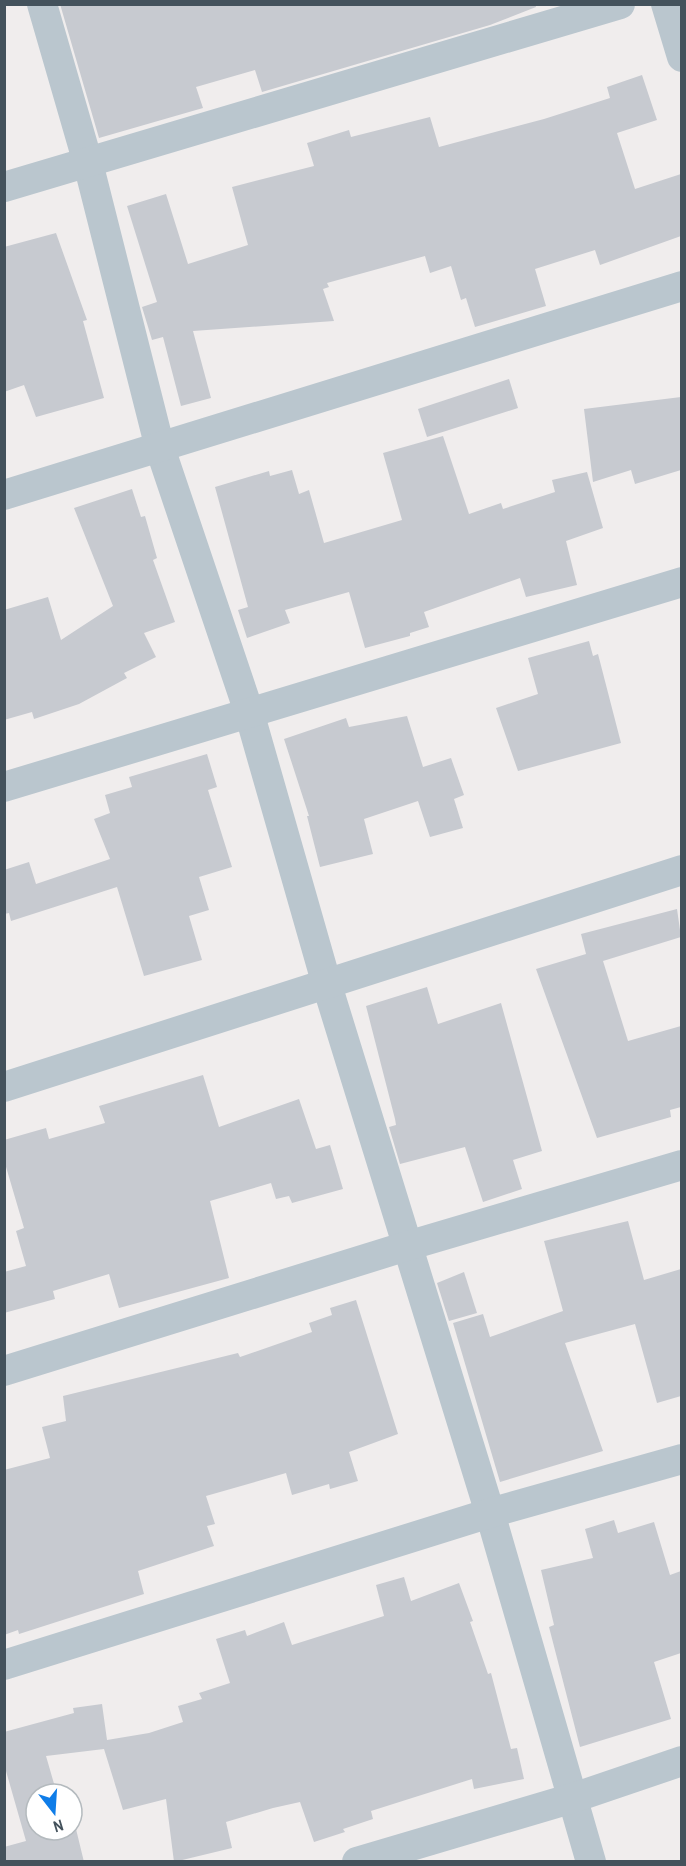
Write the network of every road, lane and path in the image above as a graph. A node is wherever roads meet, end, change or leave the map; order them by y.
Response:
1 (42, 4) edge
2 (620, 4) edge
3 (666, 4) edge
4 (681, 57) edge
5 (88, 163) junction
6 (4, 187) edge
7 (681, 286) edge
8 (160, 448) junction
9 (4, 495) edge
10 (681, 582) edge
11 (249, 712) junction
12 (4, 787) edge
13 (681, 870) edge
14 (327, 985) junction
15 (4, 1087) edge
16 (681, 1165) edge
17 (407, 1246) junction
18 (4, 1371) edge
19 (681, 1459) edge
20 (490, 1513) junction
21 (4, 1665) edge
22 (681, 1761) edge
23 (573, 1798) junction
24 (357, 1862) edge
25 (591, 1862) edge

1 - 5 street
2 - 5 street
3 - 4 street
5 - 6 street
5 - 8 street
7 - 8 street
8 - 9 street
8 - 11 street
10 - 11 street
11 - 12 street
11 - 14 street
13 - 14 street
14 - 15 street
14 - 17 street
16 - 17 street
17 - 18 street
17 - 20 street
19 - 20 street
20 - 21 street
20 - 23 street
22 - 23 street
23 - 24 street
23 - 25 street

